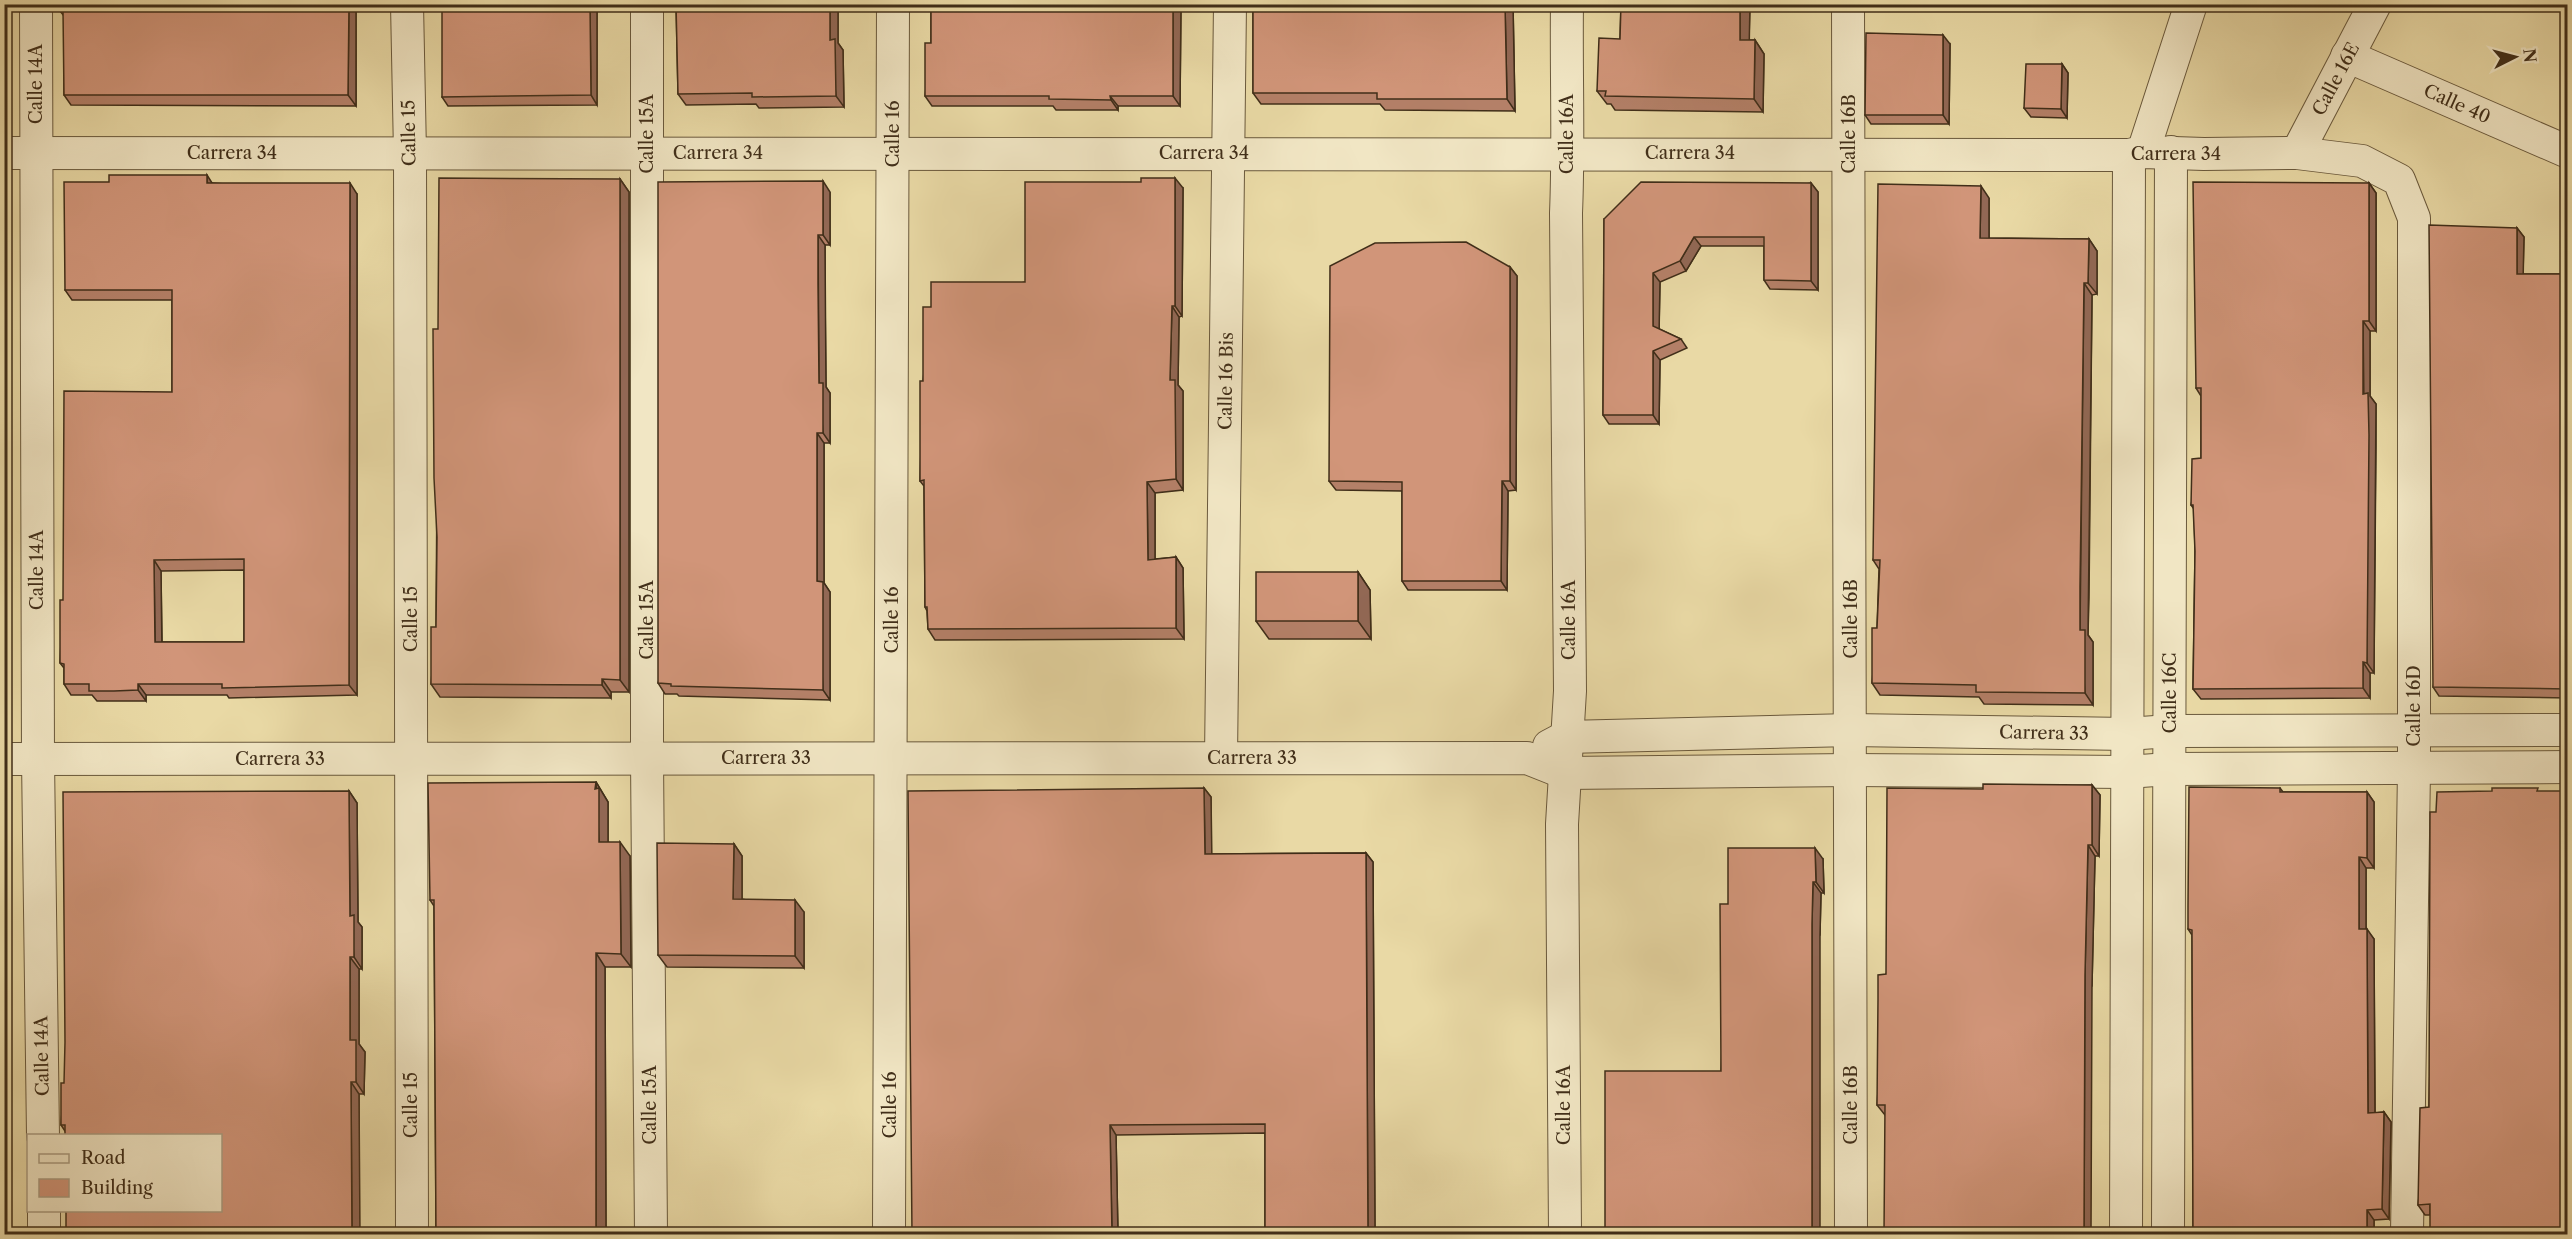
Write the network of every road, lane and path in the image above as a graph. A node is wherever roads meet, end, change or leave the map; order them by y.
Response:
1 (36, 4) edge
2 (407, 4) edge
3 (647, 4) edge
4 (893, 4) edge
5 (1230, 4) edge
6 (1567, 4) edge
7 (1848, 4) edge
8 (2191, 4) edge
9 (2375, 4) edge
10 (2347, 56) junction
11 (2568, 152) edge
12 (4, 153) edge
13 (36, 153) junction
14 (410, 153) junction
15 (647, 153) junction
16 (892, 153) junction
17 (1230, 153) junction
18 (1568, 153) junction
19 (1849, 153) junction
20 (2148, 153) junction
21 (2297, 153) junction
22 (2399, 180) joint
23 (1851, 730) junction
24 (2414, 730) junction
25 (2568, 730) edge
26 (2170, 731) junction
27 (2127, 734) junction
28 (1566, 737) junction
29 (646, 758) junction
30 (892, 758) junction
31 (1221, 758) junction
32 (1527, 758) junction
33 (4, 759) edge
34 (38, 759) junction
35 (411, 759) junction
36 (2568, 766) edge
37 (2169, 769) junction
38 (2414, 769) junction
39 (1851, 770) junction
40 (2127, 772) junction
41 (1565, 773) junction
42 (43, 1134) edge
43 (44, 1212) edge
44 (44, 1234) edge
45 (412, 1234) edge
46 (651, 1234) edge
47 (889, 1234) edge
48 (1565, 1234) edge
49 (1851, 1234) edge
50 (2126, 1234) edge
51 (2168, 1234) edge
52 (2408, 1234) edge

1 - 13 street, Calle 14A
2 - 14 street, Calle 15
3 - 15 street, Calle 15A
4 - 16 street, Calle 16
5 - 17 street, Calle 16 Bis
6 - 18 street, Calle 16A
7 - 19 street, Calle 16B
8 - 20 street
9 - 10 street, Calle 16E
10 - 11 street, Calle 40
10 - 21 street, Calle 16E
12 - 13 street, Carrera 34
13 - 14 street, Carrera 34
13 - 34 street, Calle 14A
14 - 15 street, Carrera 34
14 - 35 street, Calle 15
15 - 16 street, Carrera 34
15 - 29 street, Calle 15A
16 - 17 street, Carrera 34
16 - 30 street, Calle 16
17 - 18 street, Carrera 34
17 - 31 street, Calle 16 Bis
18 - 19 street, Carrera 34
18 - 28 street, Calle 16A
19 - 20 street, Carrera 34
19 - 23 street, Calle 16B
20 - 21 street, Carrera 34
20 - 26 street, Calle 16C
20 - 27 street
21 - 22 street, Carrera 34
22 - 24 street, Calle 16D
23 - 27 street, Carrera 33
23 - 28 street, Carrera 33
23 - 39 street, Calle 16B
24 - 25 street, Carrera 33
24 - 26 street, Carrera 33
24 - 38 street, Calle 16D
26 - 27 street, Carrera 33
26 - 37 street, Calle 16C
27 - 40 street
28 - 32 street, Carrera 33
28 - 41 street, Calle 16A
29 - 30 street, Carrera 33
29 - 35 street, Carrera 33
29 - 46 street, Calle 15A
30 - 31 street, Carrera 33
30 - 47 street, Calle 16
31 - 32 street, Carrera 33
32 - 41 street, Carrera 33
33 - 34 street, Carrera 33
34 - 35 street, Carrera 33
34 - 42 street, Calle 14A
35 - 45 street, Calle 15
36 - 38 street, Carrera 33
37 - 38 street, Carrera 33
37 - 40 street, Carrera 33
37 - 51 street, Calle 16C
38 - 52 street, Calle 16D
39 - 40 street, Carrera 33
39 - 41 street, Carrera 33
39 - 49 street, Calle 16B
40 - 50 street
41 - 48 street, Calle 16A
43 - 44 street

